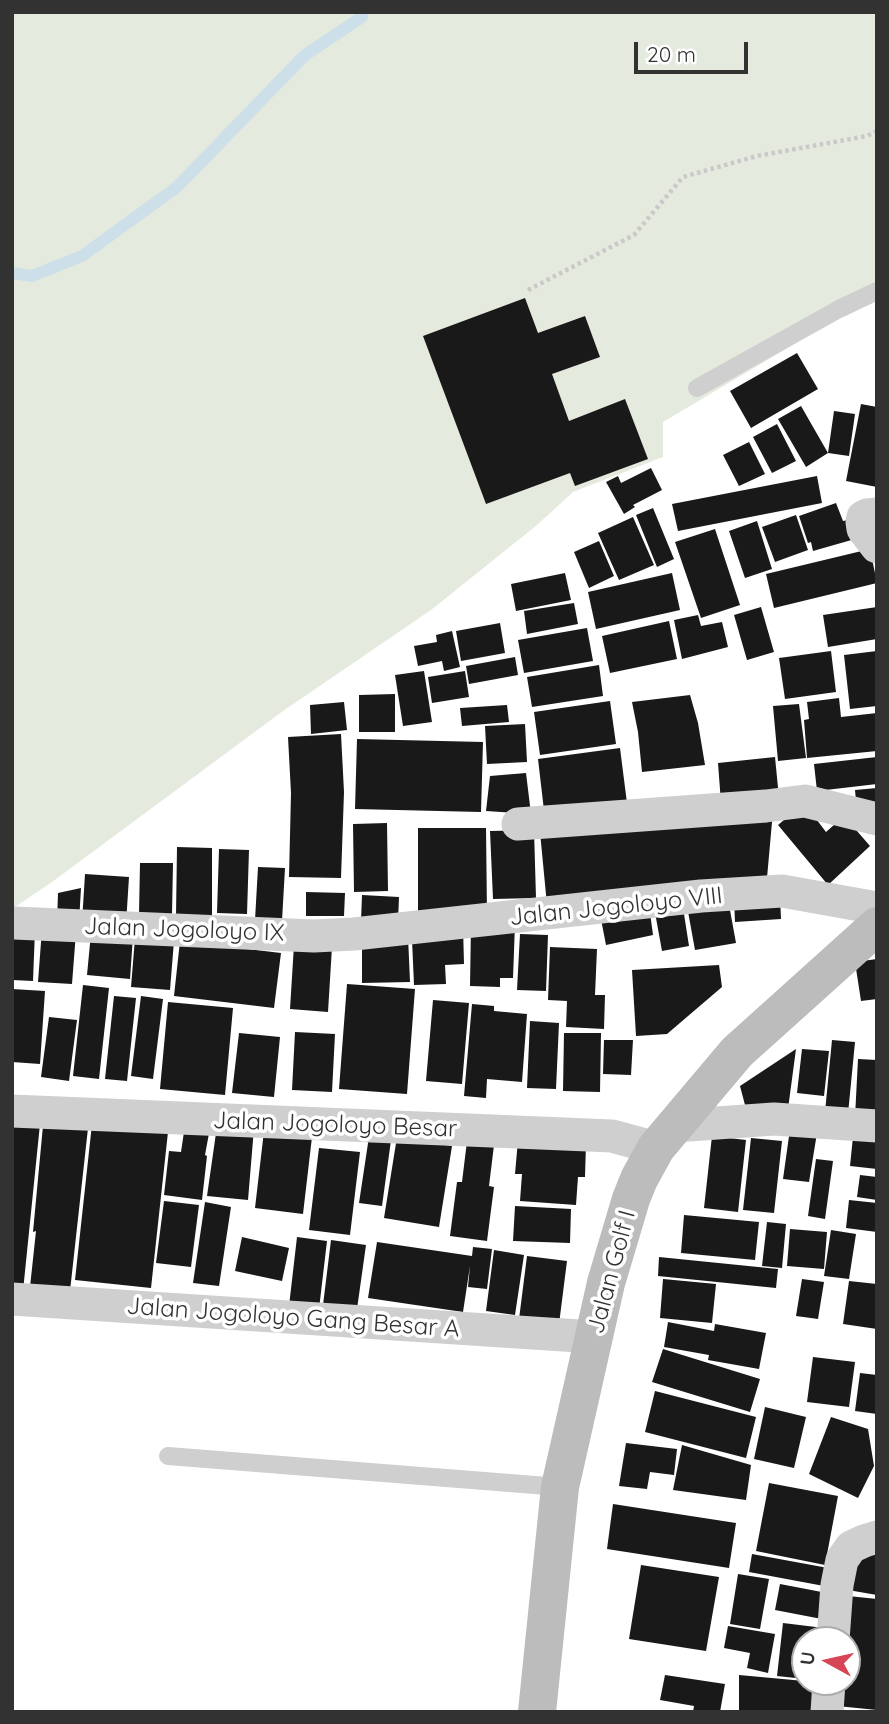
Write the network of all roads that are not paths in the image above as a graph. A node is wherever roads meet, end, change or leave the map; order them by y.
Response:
1 (877, 291) edge
2 (697, 388) dead end
3 (872, 514) edge
4 (877, 547) edge
5 (877, 819) edge
6 (518, 824) dead end
7 (877, 908) edge
8 (14, 923) edge
9 (877, 926) edge
10 (354, 934) joint
11 (12, 1111) edge
12 (877, 1126) edge
13 (665, 1137) junction
14 (12, 1299) edge
15 (584, 1337) junction
16 (168, 1456) dead end
17 (560, 1487) junction
18 (877, 1537) edge
19 (834, 1626) edge
20 (537, 1712) edge

1 - 2 lane
3 - 4 street
5 - 6 street
7 - 10 street, Jalan Jogoloyo VIII
8 - 10 street, Jalan Jogoloyo IX
9 - 13 main road, Jalan Golf I
11 - 13 street, Jalan Jogoloyo Besar
12 - 13 street, Jalan Jogoloyo Besar
13 - 15 main road, Jalan Golf I
14 - 15 street, Jalan Jogoloyo Gang Besar A
15 - 17 main road, Jalan Golf I
16 - 17 lane
17 - 20 main road, Jalan Golf I
18 - 19 street

